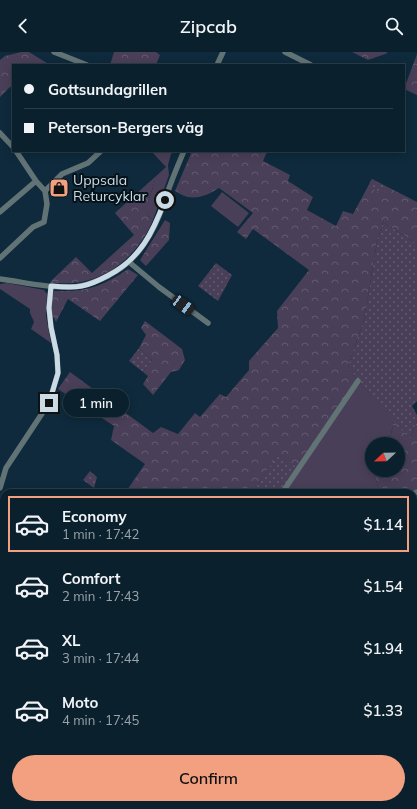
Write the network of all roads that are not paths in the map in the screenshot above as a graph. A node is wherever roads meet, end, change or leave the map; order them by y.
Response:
1 (54, 52) edge
2 (223, 52) edge
3 (286, 52) edge
4 (84, 64) edge
5 (218, 64) edge
6 (309, 64) edge
7 (0, 133) edge
8 (12, 147) edge
9 (17, 152) edge
10 (100, 152) edge
11 (184, 152) edge
12 (36, 181) junction
13 (44, 191) junction
14 (0, 212) edge
15 (0, 258) edge
16 (129, 262) junction
17 (0, 279) edge
18 (51, 286) junction
19 (208, 323) dead end
20 (358, 381) dead end
21 (0, 488) edge
22 (285, 489) edge

1 - 4 street
2 - 5 street
3 - 6 street
7 - 8 street
9 - 12 street
10 - 13 street
11 - 16 street
12 - 13 street
12 - 14 street
13 - 15 street
16 - 18 street
16 - 19 street
17 - 18 street
18 - 21 street
20 - 22 street

